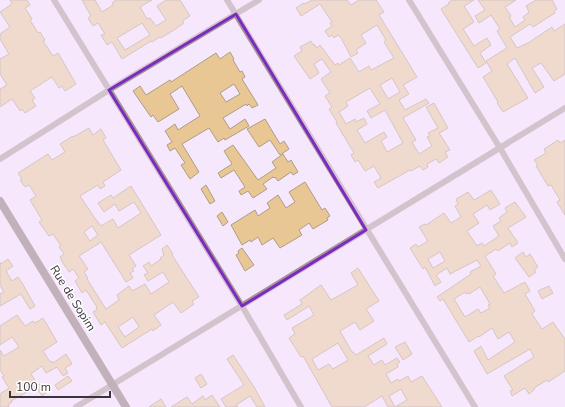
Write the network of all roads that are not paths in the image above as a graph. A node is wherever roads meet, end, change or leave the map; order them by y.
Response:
1 (54, 0) edge
2 (227, 0) edge
3 (259, 0) edge
4 (410, 0) edge
5 (236, 14) junction
6 (109, 90) junction
7 (565, 108) edge
8 (500, 148) junction
9 (0, 159) edge
10 (0, 202) edge
11 (366, 230) junction
12 (565, 259) edge
13 (242, 306) junction
14 (113, 385) junction
15 (76, 407) edge
16 (126, 407) edge
17 (301, 407) edge
18 (474, 407) edge

1 - 6 street
2 - 5 street
3 - 5 street
4 - 8 street
5 - 6 street
5 - 11 street
6 - 9 street
6 - 13 street
7 - 8 street
8 - 11 street
8 - 12 street
10 - 14 street, Rue de Sopim
11 - 13 street
11 - 18 street
13 - 14 street
13 - 17 street
14 - 15 street
14 - 16 street, Rue de Sopim

